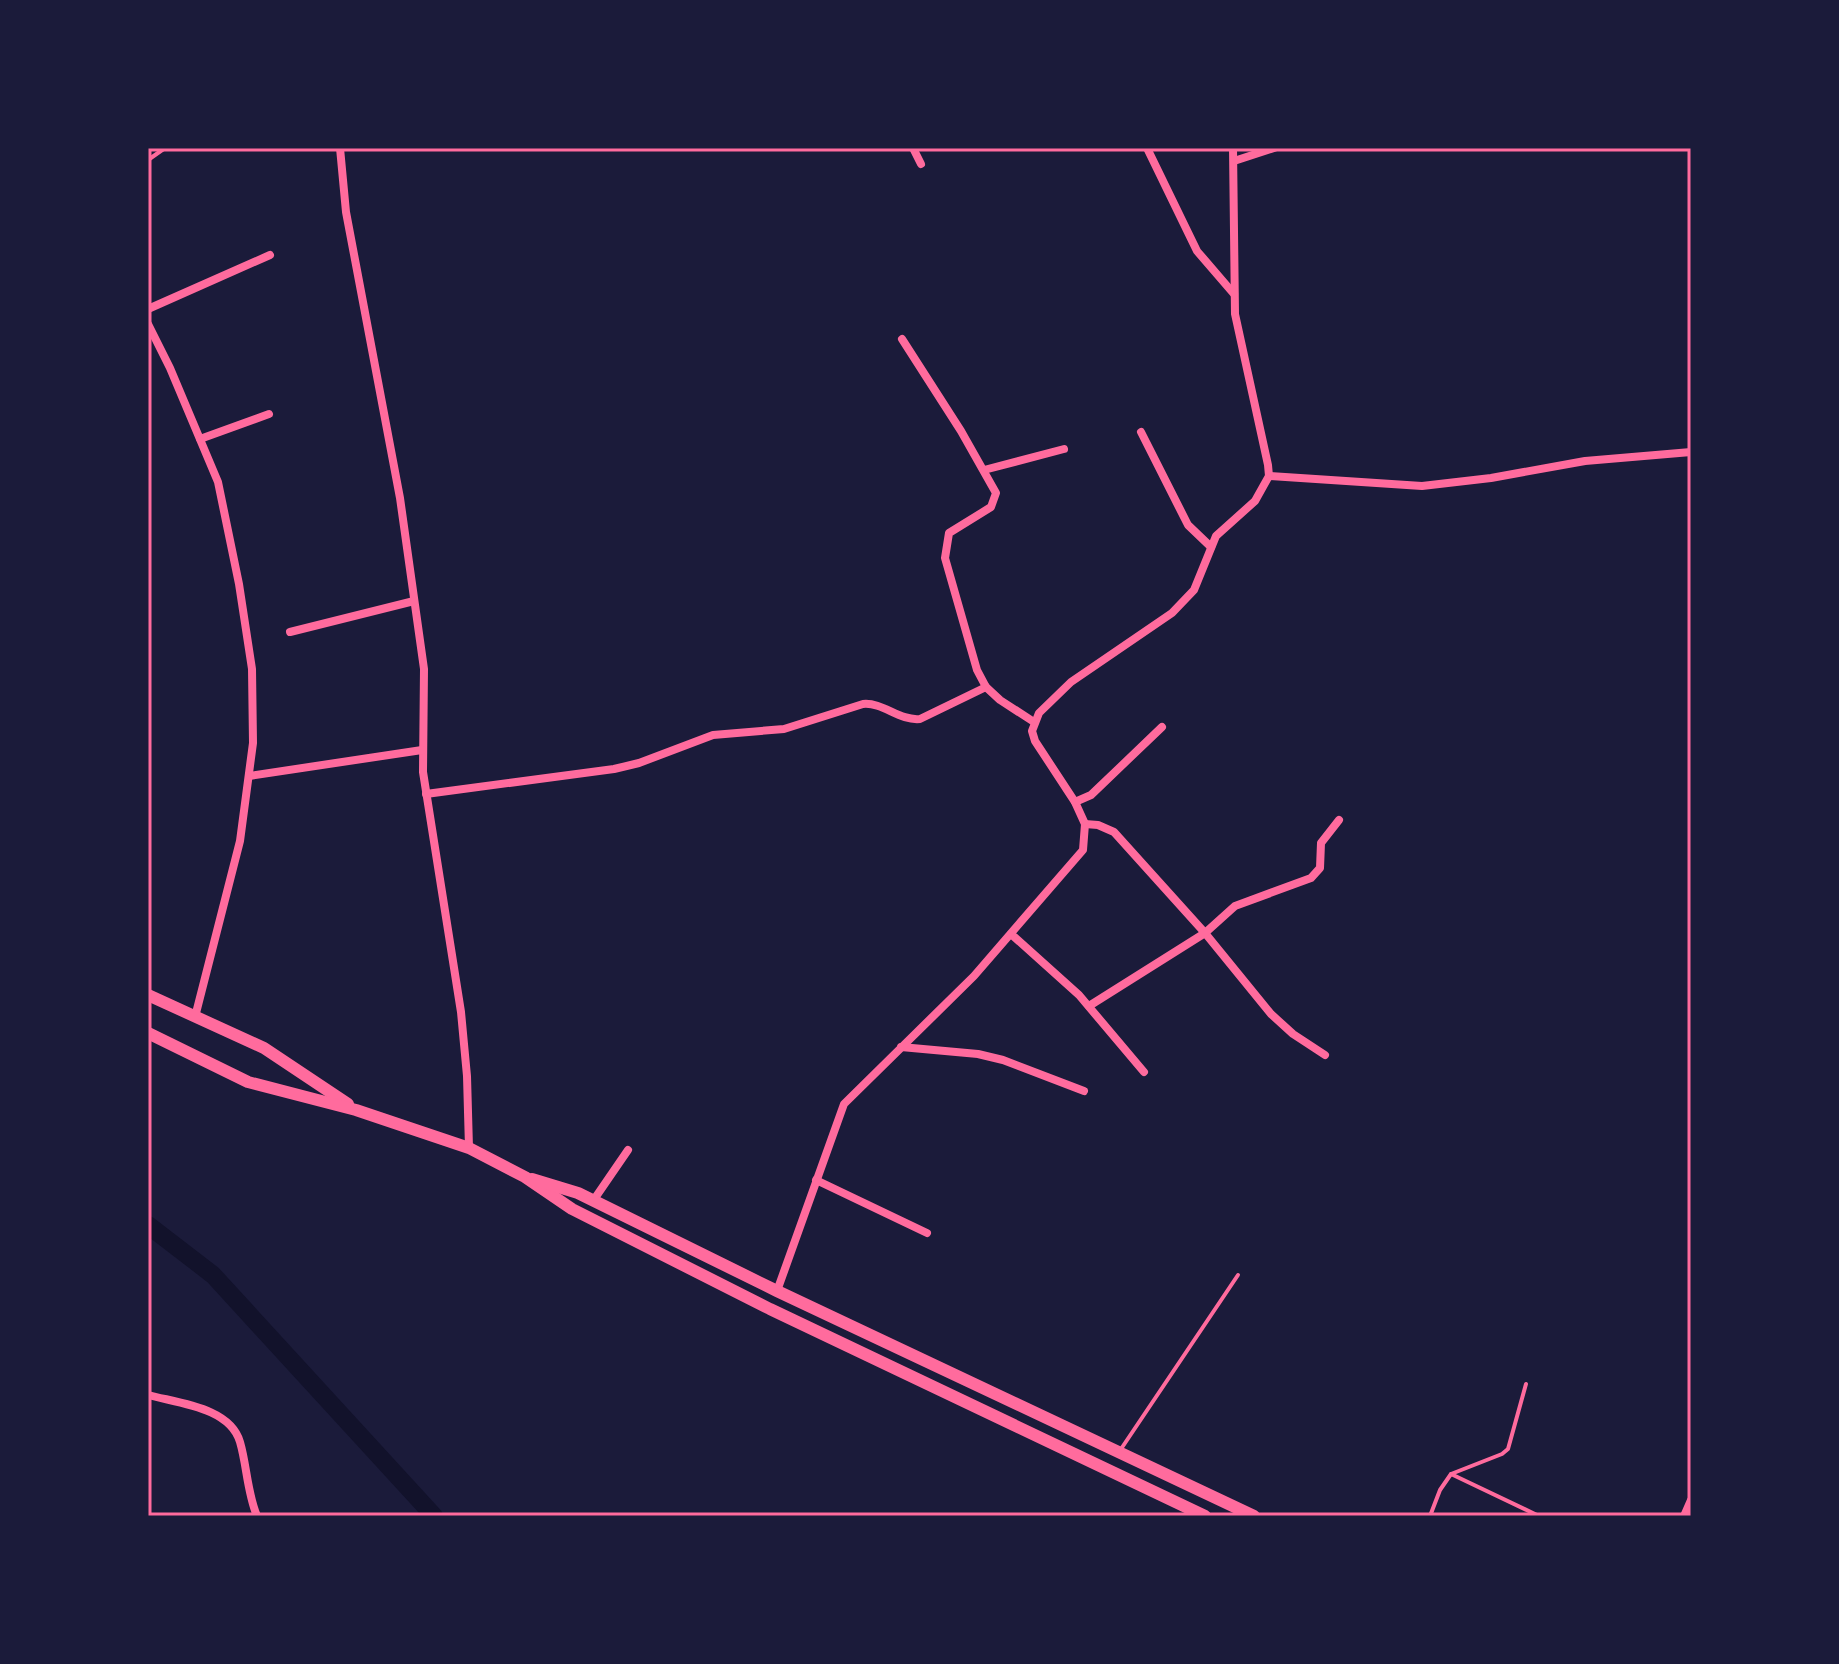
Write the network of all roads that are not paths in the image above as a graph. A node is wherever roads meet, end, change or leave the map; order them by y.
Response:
1 (165, 148) edge
2 (340, 148) edge
3 (913, 148) edge
4 (1147, 148) edge
5 (1233, 148) edge
6 (1274, 148) edge
7 (148, 160) edge
8 (1234, 161) junction
9 (921, 164) dead end
10 (270, 255) dead end
11 (1235, 295) junction
12 (148, 309) edge
13 (148, 324) edge
14 (902, 339) dead end
15 (269, 414) dead end
16 (1141, 432) dead end
17 (200, 439) junction
18 (1064, 449) dead end
19 (1691, 452) edge
20 (984, 470) junction
21 (1269, 476) junction
22 (1211, 547) junction
23 (414, 601) junction
24 (290, 632) dead end
25 (986, 687) junction
26 (1034, 722) junction
27 (1162, 727) dead end
28 (422, 750) junction
29 (249, 776) junction
30 (426, 794) junction
31 (1075, 802) junction
32 (1339, 820) dead end
33 (1085, 824) junction
34 (1205, 933) junction
35 (1011, 934) junction
36 (148, 995) edge
37 (1089, 1006) junction
38 (195, 1017) junction
39 (153, 1035) edge
40 (901, 1047) junction
41 (1325, 1055) dead end
42 (1144, 1072) dead end
43 (1084, 1091) dead end
44 (356, 1110) junction
45 (469, 1148) junction
46 (628, 1150) dead end
47 (525, 1177) junction
48 (816, 1180) junction
49 (593, 1201) junction
50 (927, 1233) dead end
51 (1238, 1275) dead end
52 (777, 1291) junction
53 (1526, 1384) dead end
54 (148, 1395) edge
55 (1119, 1452) junction
56 (1451, 1474) junction
57 (1691, 1500) edge
58 (257, 1516) edge
59 (1205, 1516) edge
60 (1254, 1516) edge
61 (1430, 1516) edge
62 (1539, 1516) edge
63 (1684, 1516) edge

1 - 7 lane
2 - 23 street
3 - 9 street
4 - 11 street
5 - 8 street
6 - 8 street
8 - 11 street
10 - 12 street
11 - 21 street
13 - 17 street
14 - 20 street
15 - 17 street
16 - 22 street
17 - 29 street
18 - 20 street
19 - 21 street
20 - 25 street
21 - 22 street
22 - 26 street
23 - 24 street
23 - 28 street
25 - 26 street
25 - 30 street
26 - 31 street
27 - 31 street
28 - 29 street
28 - 30 street
29 - 38 street
30 - 45 street
31 - 33 street
32 - 34 street
33 - 34 street
33 - 35 street
34 - 37 street
34 - 41 street
35 - 37 street
35 - 40 street
36 - 38 main road
37 - 42 street
38 - 44 main road
39 - 44 main road
40 - 43 street
40 - 48 street
44 - 45 main road
45 - 47 main road
46 - 49 street
47 - 49 main road
47 - 59 main road
48 - 50 street
48 - 52 street
49 - 52 main road
51 - 55 lane
52 - 55 main road
53 - 56 lane
54 - 58 street
55 - 60 main road
56 - 61 lane
56 - 62 lane
57 - 63 street

